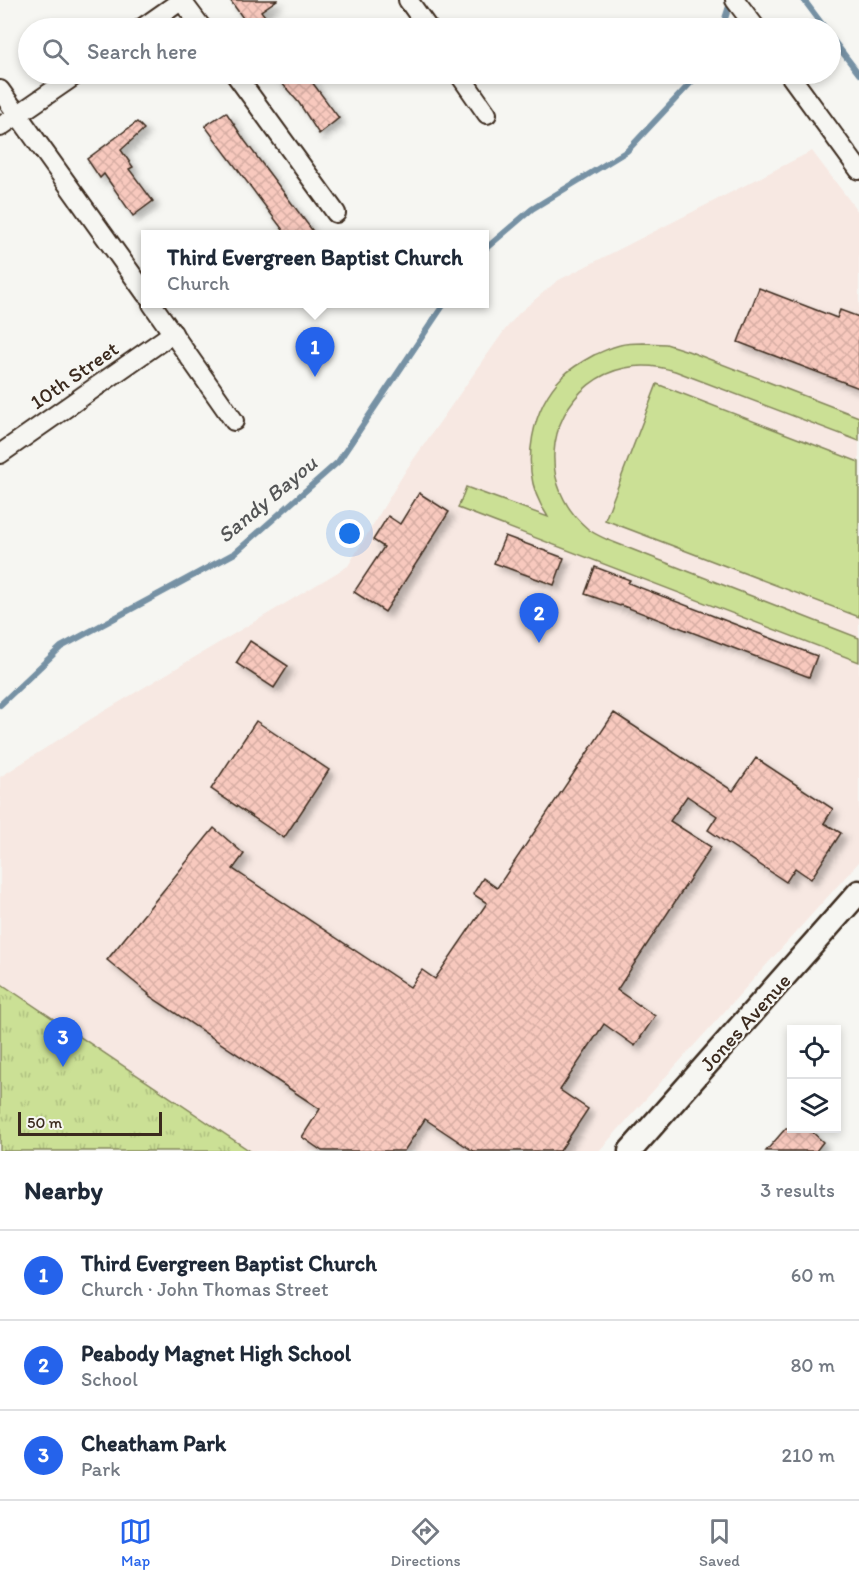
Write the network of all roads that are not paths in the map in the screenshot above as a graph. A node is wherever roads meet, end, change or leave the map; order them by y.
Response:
1 (182, 0) edge
2 (408, 0) edge
3 (735, 0) edge
4 (156, 18) edge
5 (195, 18) edge
6 (421, 18) edge
7 (748, 18) edge
8 (63, 84) edge
9 (242, 84) edge
10 (466, 84) edge
11 (796, 84) edge
12 (0, 90) edge
13 (487, 114) dead end
14 (19, 115) junction
15 (0, 127) edge
16 (859, 170) edge
17 (336, 213) dead end
18 (141, 287) edge
19 (156, 308) edge
20 (173, 333) junction
21 (234, 421) dead end
22 (0, 454) edge
23 (859, 892) edge
24 (630, 1151) edge

1 - 4 street
1 - 5 street
2 - 6 street
3 - 7 street
8 - 14 street
9 - 17 street
10 - 13 street
11 - 16 street
12 - 14 street
14 - 15 street
14 - 18 street
19 - 20 street
20 - 21 street
20 - 22 street, 10th Street
23 - 24 street, Jones Avenue

